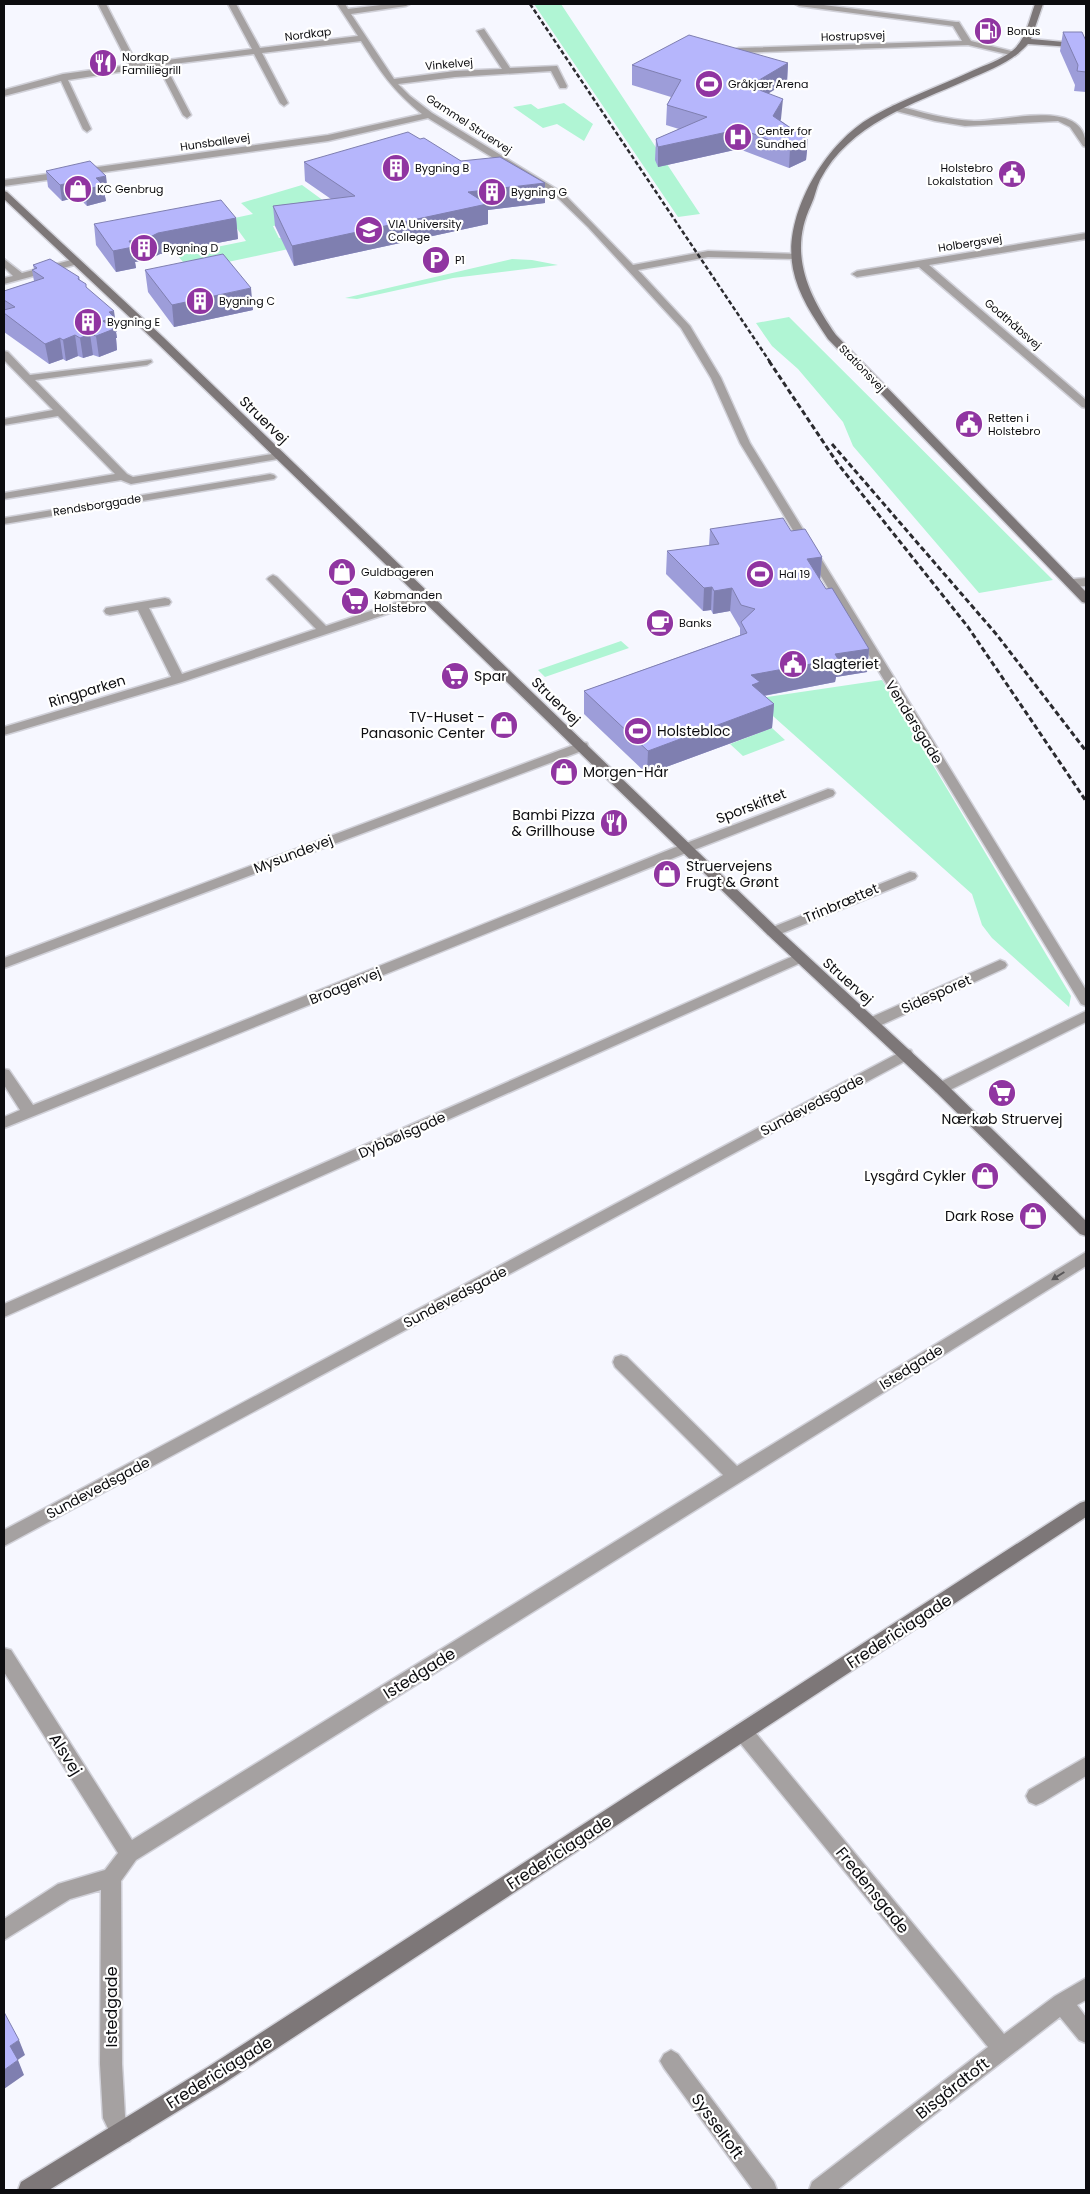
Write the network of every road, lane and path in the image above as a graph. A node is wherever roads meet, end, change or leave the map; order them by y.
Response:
1 (102, 4) edge
2 (232, 4) edge
3 (406, 4) edge
4 (799, 4) edge
5 (1038, 4) edge
6 (343, 8) edge
7 (481, 31) dead end
8 (362, 38) junction
9 (1026, 41) junction
10 (968, 43) junction
11 (1086, 46) edge
12 (256, 51) junction
13 (738, 51) edge
14 (1015, 52) junction
15 (160, 63) junction
16 (134, 66) junction
17 (508, 71) junction
18 (63, 77) junction
19 (392, 82) junction
20 (564, 86) dead end
21 (4, 94) edge
22 (284, 103) dead end
23 (895, 108) junction
24 (187, 115) dead end
25 (429, 115) junction
26 (86, 129) dead end
27 (1086, 144) edge
28 (4, 183) edge
29 (4, 194) edge
30 (1086, 236) edge
31 (796, 256) junction
32 (4, 262) edge
33 (75, 262) junction
34 (922, 263) junction
35 (631, 268) junction
36 (857, 274) dead end
37 (20, 277) junction
38 (4, 281) edge
39 (4, 354) edge
40 (147, 362) dead end
41 (28, 378) junction
42 (1086, 406) edge
43 (60, 412) junction
44 (4, 422) edge
45 (278, 456) junction
46 (182, 471) junction
47 (123, 476) junction
48 (270, 476) dead end
49 (191, 490) junction
50 (4, 496) edge
51 (4, 521) edge
52 (273, 579) dead end
53 (1086, 582) edge
54 (1072, 583) junction
55 (425, 597) junction
56 (1086, 599) edge
57 (165, 602) dead end
58 (142, 606) junction
59 (110, 611) dead end
60 (324, 631) junction
61 (178, 679) junction
62 (4, 731) edge
63 (582, 746) junction
64 (828, 793) dead end
65 (686, 848) junction
66 (910, 876) dead end
67 (773, 932) junction
68 (800, 958) junction
69 (4, 963) edge
70 (1000, 966) dead end
71 (1086, 1001) edge
72 (1086, 1016) edge
73 (872, 1023) junction
74 (906, 1054) junction
75 (4, 1074) edge
76 (941, 1088) junction
77 (30, 1113) junction
78 (4, 1124) edge
79 (1086, 1230) edge
80 (1086, 1258) edge
81 (4, 1311) edge
82 (621, 1362) dead end
83 (735, 1476) junction
84 (1086, 1508) edge
85 (4, 1539) edge
86 (4, 1656) edge
87 (743, 1732) junction
88 (1086, 1766) edge
89 (1036, 1796) dead end
90 (129, 1853) junction
91 (111, 1878) junction
92 (4, 1930) edge
93 (1086, 1988) edge
94 (1062, 2003) junction
95 (1086, 2034) edge
96 (1002, 2048) junction
97 (671, 2061) dead end
98 (122, 2133) junction
99 (29, 2190) edge
100 (766, 2190) edge
101 (820, 2190) edge

1 - 16 street
2 - 12 street
3 - 6 street, Gammel Struervej
4 - 10 street, Hostrupsvej
5 - 9 street, Stationsvej
6 - 8 street, Gammel Struervej
7 - 17 street
8 - 12 street, Nordkap
8 - 19 street, Gammel Struervej
9 - 11 street
9 - 14 street, Stationsvej
10 - 13 street, Hostrupsvej
10 - 14 street, Hostrupsvej
12 - 15 street, Nordkap
12 - 22 street
14 - 23 street, Stationsvej
15 - 16 street, Nordkap
15 - 24 street
16 - 18 street, Nordkap
17 - 19 street, Vinkelvej
17 - 20 street, Vinkelvej
18 - 21 street, Nordkap
18 - 26 street
19 - 25 street, Gammel Struervej
23 - 27 street
23 - 31 street, Stationsvej
25 - 28 street, Hunsballevej
25 - 35 street, Gammel Struervej
29 - 33 street, Struervej
30 - 34 street, Holbergsvej
31 - 35 street
31 - 54 street, Stationsvej
32 - 37 street
33 - 37 street
33 - 45 street, Struervej
34 - 36 street, Holbergsvej
34 - 42 street, Godthåbsvej
35 - 71 street, Vendersgade
37 - 38 street
39 - 41 street, Rendsborggade
40 - 41 street
41 - 43 street, Rendsborggade
43 - 44 street
43 - 47 street, Rendsborggade
45 - 46 street, Rendsborggade
45 - 55 street, Struervej
46 - 47 street, Rendsborggade
46 - 49 street
47 - 50 street, Rendsborggade
48 - 49 street, Rendsborggade
49 - 51 street, Rendsborggade
52 - 60 street
53 - 54 street
54 - 56 street, Stationsvej
55 - 60 street, Ringparken
55 - 63 street, Struervej
57 - 58 street
58 - 59 street
58 - 61 street
60 - 61 street, Ringparken
61 - 62 street, Ringparken
63 - 65 street, Struervej
63 - 69 street, Mysundevej
64 - 65 street, Sporskiftet
65 - 67 street, Struervej
65 - 77 street, Broagervej
66 - 67 street, Trinbrættet
67 - 68 street, Struervej
68 - 73 street, Struervej
68 - 81 street, Dybbølsgade
70 - 73 street, Sidesporet
72 - 76 street
73 - 74 street, Struervej
74 - 76 street, Struervej
74 - 85 street, Sundevedsgade
75 - 77 street
76 - 79 street, Struervej
77 - 78 street, Broagervej
80 -> 83 street, Istedgade
82 - 83 street
83 - 90 street, Istedgade
84 - 87 street, Fredericiagade
86 - 90 street, Alsvej
87 - 96 street, Fredensgade
87 - 98 street, Fredericiagade
88 - 89 street
90 - 91 street, Istedgade
91 - 92 street
91 - 98 street, Istedgade
93 - 94 street, Bisgårdtoft
94 - 95 street
94 - 96 street, Bisgårdtoft
96 - 101 street, Bisgårdtoft
97 - 100 street, Sysseltoft
98 - 99 street, Fredericiagade

